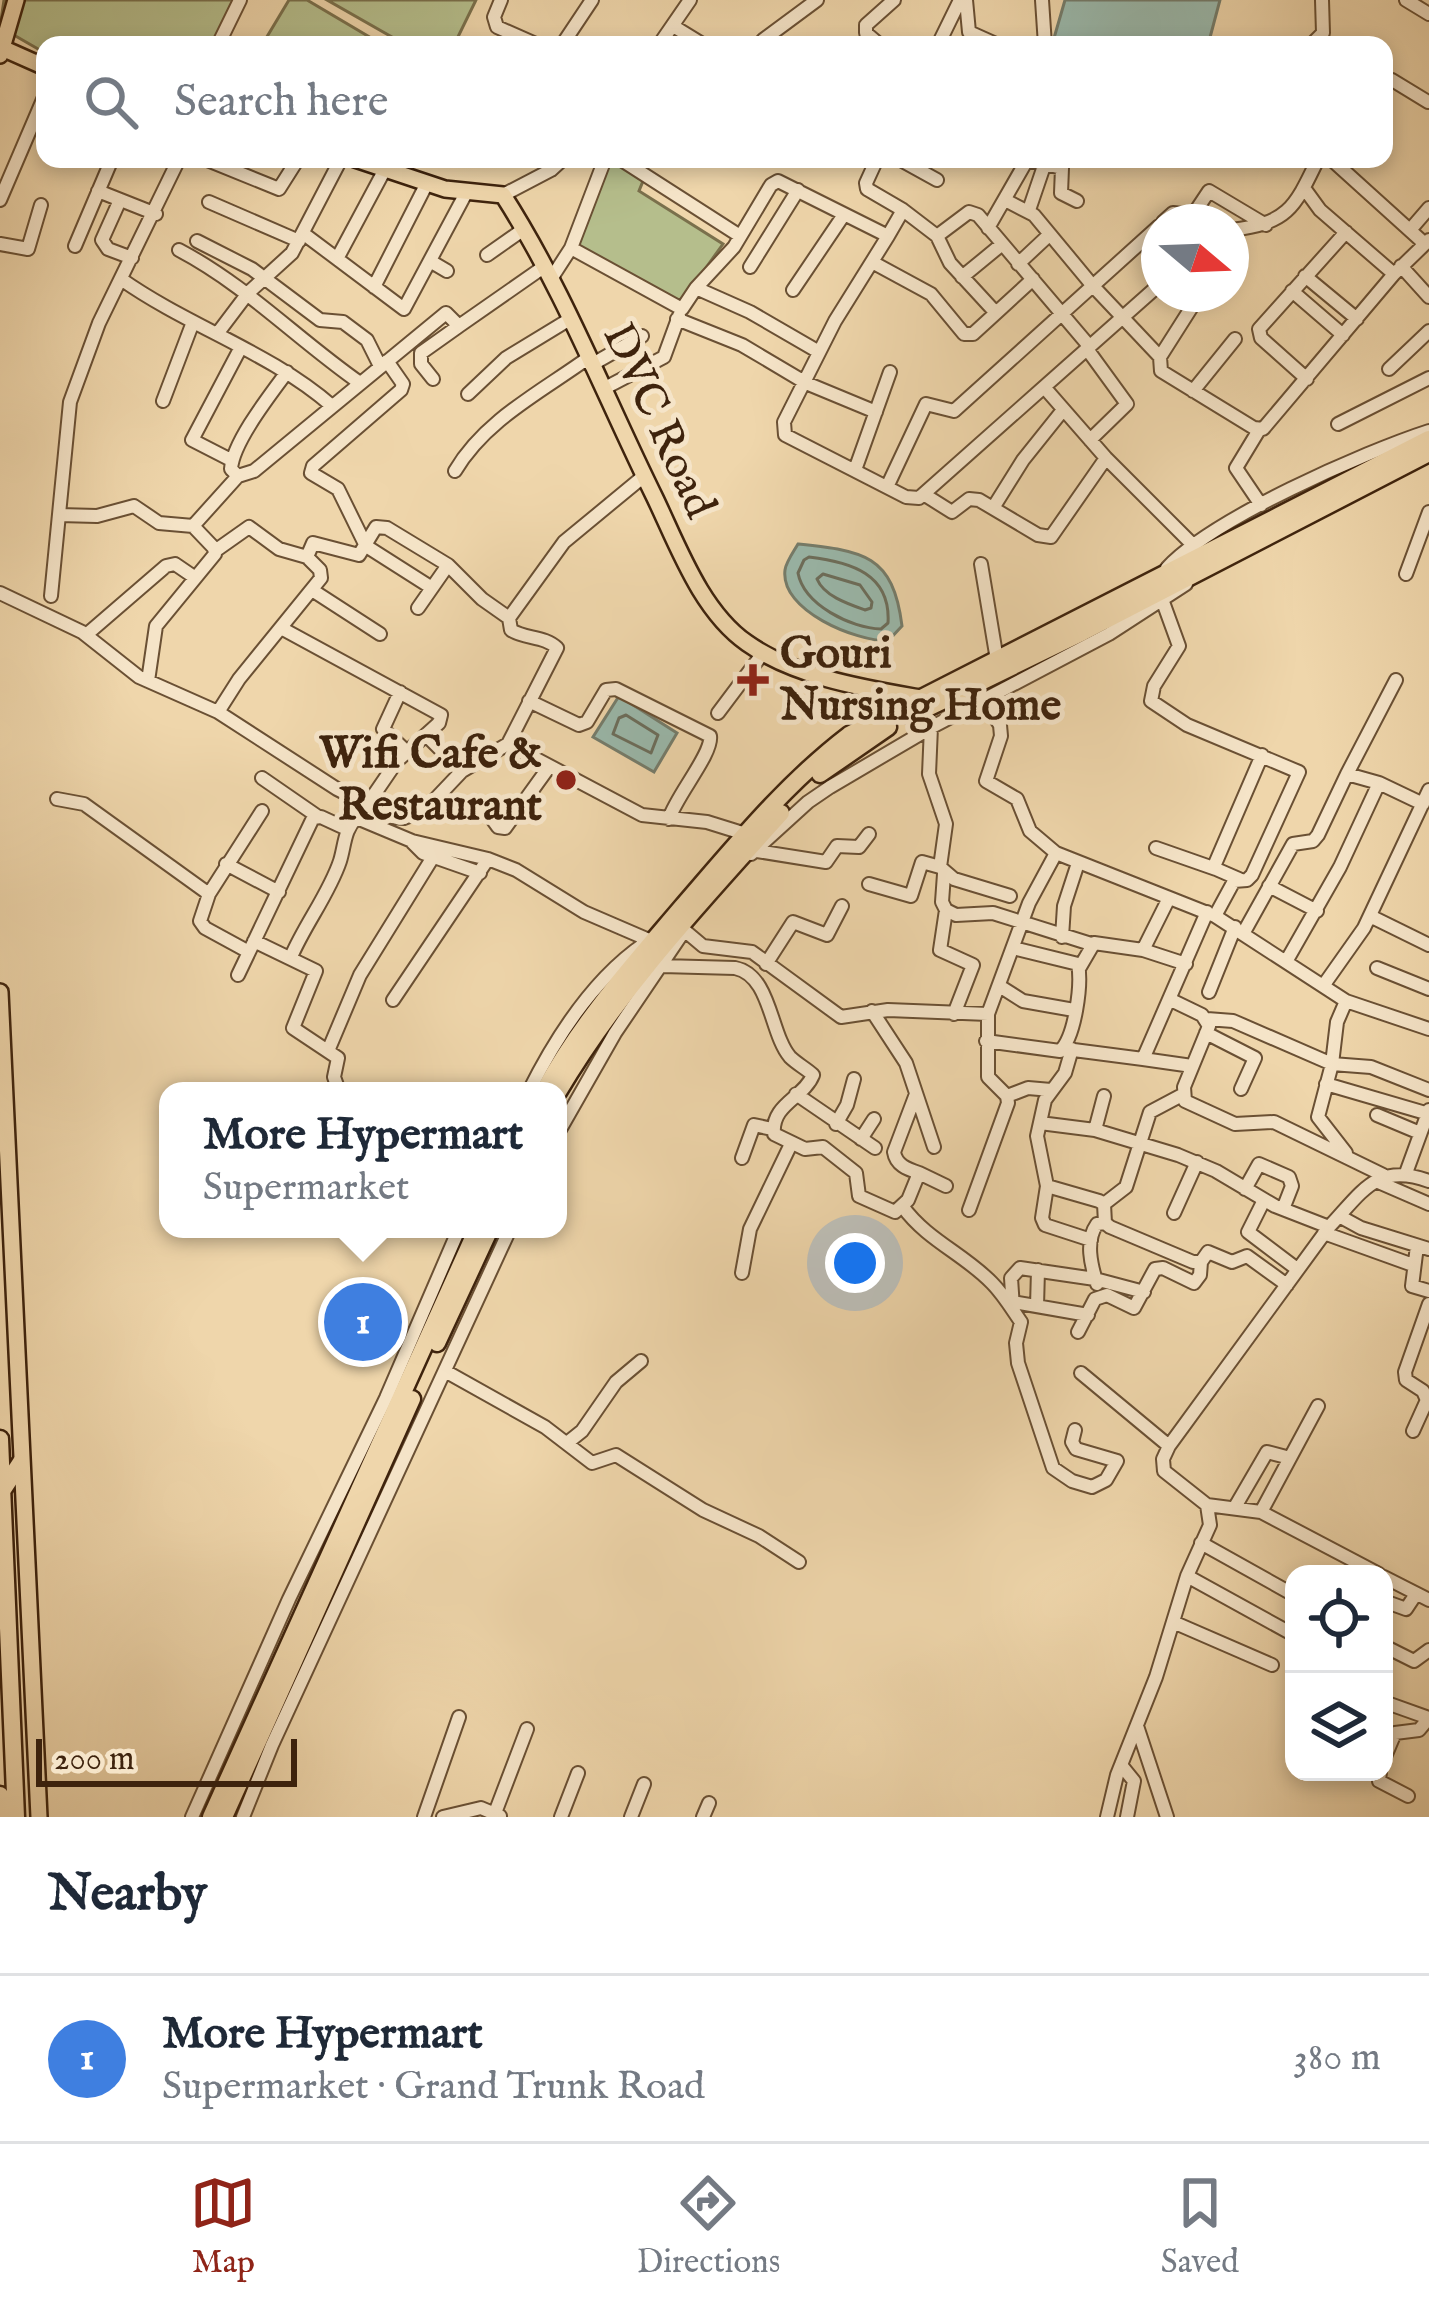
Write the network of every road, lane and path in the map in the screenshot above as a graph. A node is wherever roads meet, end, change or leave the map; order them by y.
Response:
1 (16, 0) edge
2 (240, 0) edge
3 (501, 0) edge
4 (592, 0) edge
5 (690, 0) edge
6 (817, 0) edge
7 (894, 0) edge
8 (963, 0) edge
9 (1042, 0) edge
10 (1322, 0) edge
11 (1407, 0) edge
12 (1429, 14) edge
13 (673, 26) junction
14 (222, 36) edge
15 (517, 36) edge
16 (568, 36) edge
17 (666, 36) edge
18 (689, 36) edge
19 (769, 36) edge
20 (868, 36) edge
21 (943, 36) edge
22 (978, 36) edge
23 (1045, 36) edge
24 (1320, 36) edge
25 (1, 50) edge
26 (36, 64) edge
27 (1393, 81) edge
28 (1428, 102) edge
29 (36, 116) edge
30 (108, 168) edge
31 (175, 168) edge
32 (230, 168) edge
33 (292, 168) edge
34 (336, 168) edge
35 (377, 168) edge
36 (548, 168) edge
37 (552, 168) edge
38 (601, 168) edge
39 (634, 168) edge
40 (874, 168) edge
41 (915, 168) edge
42 (1021, 168) edge
43 (1044, 168) edge
44 (1059, 168) edge
45 (1314, 168) edge
46 (1341, 168) edge
47 (550, 170) junction
48 (384, 171) junction
49 (937, 180) dead end
50 (426, 184) junction
51 (1304, 188) junction
52 (798, 190) junction
53 (98, 191) junction
54 (466, 193) junction
55 (503, 195) junction
56 (0, 200) edge
57 (120, 200) junction
58 (1004, 200) junction
59 (1077, 201) dead end
60 (209, 202) dead end
61 (1200, 204) edge
62 (1230, 204) edge
63 (41, 205) dead end
64 (1429, 208) edge
65 (903, 210) junction
66 (1029, 210) junction
67 (156, 214) junction
68 (1249, 215) edge
69 (843, 216) junction
70 (1265, 225) junction
71 (988, 228) junction
72 (1249, 228) edge
73 (524, 229) junction
74 (1410, 230) junction
75 (1346, 232) junction
76 (1049, 235) junction
77 (740, 236) junction
78 (888, 236) junction
79 (938, 236) junction
80 (301, 238) junction
81 (197, 241) dead end
82 (1141, 242) edge
83 (1427, 242) edge
84 (0, 244) edge
85 (75, 245) dead end
86 (1001, 245) junction
87 (571, 248) junction
88 (179, 250) dead end
89 (487, 255) dead end
90 (338, 257) junction
91 (132, 258) junction
92 (430, 261) junction
93 (872, 262) junction
94 (1018, 264) junction
95 (750, 267) dead end
96 (1398, 270) junction
97 (447, 271) dead end
98 (548, 272) junction
99 (1305, 276) junction
100 (962, 277) junction
101 (266, 278) junction
102 (121, 279) junction
103 (1033, 280) junction
104 (1092, 285) junction
105 (374, 287) junction
106 (695, 288) junction
107 (793, 290) dead end
108 (1292, 291) junction
109 (248, 292) junction
110 (1429, 297) edge
111 (1141, 301) edge
112 (1062, 311) junction
113 (1189, 312) edge
114 (996, 313) junction
115 (680, 314) junction
116 (1122, 317) junction
117 (570, 319) junction
118 (1357, 319) junction
119 (194, 322) junction
120 (459, 326) junction
121 (1429, 331) edge
122 (217, 334) junction
123 (1343, 335) junction
124 (642, 336) dead end
125 (1234, 339) dead end
126 (242, 347) junction
127 (1089, 348) junction
128 (819, 352) junction
129 (1160, 356) junction
130 (590, 362) junction
131 (384, 363) junction
132 (1389, 369) dead end
133 (890, 371) dead end
134 (287, 372) junction
135 (1429, 378) edge
136 (1307, 379) junction
137 (434, 380) dead end
138 (360, 383) junction
139 (806, 383) junction
140 (1044, 387) junction
141 (602, 388) junction
142 (1192, 391) junction
143 (469, 394) dead end
144 (163, 401) dead end
145 (332, 406) junction
146 (1063, 410) junction
147 (876, 412) junction
148 (1338, 424) dead end
149 (1259, 430) junction
150 (1090, 440) junction
151 (1427, 450) edge
152 (1106, 458) junction
153 (231, 460) junction
154 (855, 470) junction
155 (455, 471) dead end
156 (238, 476) junction
157 (644, 476) junction
158 (887, 487) junction
159 (925, 495) junction
160 (1261, 505) junction
161 (993, 508) junction
162 (1429, 512) edge
163 (59, 515) junction
164 (193, 526) junction
165 (366, 546) junction
166 (1194, 546) junction
167 (215, 551) junction
168 (307, 557) junction
169 (981, 564) dead end
170 (448, 565) junction
171 (1200, 572) junction
172 (1406, 574) dead end
173 (194, 577) junction
174 (1158, 578) junction
175 (432, 589) junction
176 (312, 590) junction
177 (0, 593) edge
178 (51, 596) dead end
179 (1162, 602) junction
180 (418, 608) dead end
181 (509, 618) junction
182 (281, 628) junction
183 (380, 634) dead end
184 (86, 635) junction
185 (763, 653) junction
186 (998, 660) junction
187 (1396, 680) dead end
188 (148, 681) junction
189 (973, 687) junction
190 (400, 692) junction
191 (529, 701) junction
192 (921, 704) junction
193 (218, 712) junction
194 (718, 713) dead end
195 (932, 727) junction
196 (427, 736) junction
197 (508, 743) junction
198 (407, 752) junction
199 (1262, 755) junction
200 (549, 767) junction
201 (462, 771) junction
202 (1347, 774) junction
203 (262, 778) dead end
204 (1379, 783) junction
205 (1426, 797) edge
206 (57, 799) dead end
207 (367, 805) junction
208 (482, 806) dead end
209 (262, 811) dead end
210 (316, 817) junction
211 (669, 820) junction
212 (347, 829) junction
213 (869, 834) dead end
214 (412, 841) junction
215 (754, 841) junction
216 (1156, 848) dead end
217 (1056, 853) junction
218 (434, 857) junction
219 (488, 859) junction
220 (1078, 863) junction
221 (226, 864) junction
222 (1216, 869) junction
223 (942, 871) junction
224 (480, 873) junction
225 (1240, 879) junction
226 (869, 884) dead end
227 (1269, 886) junction
228 (279, 892) junction
229 (209, 894) junction
230 (1010, 896) dead end
231 (1169, 898) junction
232 (842, 906) dead end
233 (698, 908) junction
234 (946, 910) junction
235 (1316, 911) junction
236 (1211, 914) junction
237 (1370, 916) junction
238 (1021, 922) junction
239 (684, 930) junction
240 (1239, 930) junction
241 (654, 937) junction
242 (1062, 937) junction
243 (1091, 944) junction
244 (1429, 945) edge
245 (252, 947) junction
246 (1013, 948) junction
247 (1144, 950) junction
248 (291, 957) junction
249 (1287, 961) junction
250 (766, 964) junction
251 (1186, 964) junction
252 (662, 966) junction
253 (1080, 967) junction
254 (1377, 968) dead end
255 (238, 975) dead end
256 (1323, 986) junction
257 (1001, 987) junction
258 (1429, 989) edge
259 (0, 992) edge
260 (1209, 992) dead end
261 (393, 1000) dead end
262 (1171, 1000) junction
263 (1346, 1001) junction
264 (1074, 1010) junction
265 (872, 1011) junction
266 (954, 1014) junction
267 (988, 1014) junction
268 (1207, 1026) junction
269 (1429, 1029) edge
270 (986, 1041) junction
271 (1069, 1049) junction
272 (328, 1051) junction
273 (1143, 1059) junction
274 (1332, 1064) junction
275 (1192, 1066) junction
276 (854, 1079) dead end
277 (336, 1082) edge
278 (534, 1082) edge
279 (550, 1082) edge
280 (564, 1082) edge
281 (1422, 1082) edge
282 (1326, 1084) junction
283 (1241, 1089) dead end
284 (1051, 1090) junction
285 (916, 1093) junction
286 (796, 1094) junction
287 (1182, 1095) junction
288 (1006, 1096) junction
289 (1103, 1096) dead end
290 (1428, 1112) edge
291 (1378, 1115) dead end
292 (567, 1117) edge
293 (874, 1119) dead end
294 (1040, 1123) junction
295 (836, 1124) junction
296 (772, 1130) junction
297 (1095, 1130) junction
298 (1420, 1133) junction
299 (861, 1139) junction
300 (1140, 1143) junction
301 (791, 1144) junction
302 (934, 1147) dead end
303 (875, 1148) dead end
304 (1347, 1155) junction
305 (742, 1158) dead end
306 (1197, 1162) junction
307 (1406, 1173) junction
308 (919, 1174) junction
309 (1379, 1178) junction
310 (1429, 1181) edge
311 (946, 1186) dead end
312 (1047, 1186) junction
313 (1245, 1189) junction
314 (1264, 1200) junction
315 (1104, 1204) junction
316 (1429, 1204) edge
317 (903, 1207) junction
318 (1283, 1209) junction
319 (969, 1210) dead end
320 (1174, 1213) dead end
321 (1105, 1223) junction
322 (1331, 1225) junction
323 (454, 1238) edge
324 (473, 1238) edge
325 (486, 1238) edge
326 (506, 1238) edge
327 (1091, 1240) junction
328 (1423, 1248) edge
329 (1201, 1262) junction
330 (1413, 1265) junction
331 (1298, 1269) junction
332 (1038, 1270) junction
333 (742, 1273) dead end
334 (1095, 1279) junction
335 (1287, 1285) junction
336 (1144, 1292) junction
337 (1429, 1292) edge
338 (1100, 1296) junction
339 (1429, 1304) edge
340 (1013, 1306) junction
341 (1037, 1306) junction
342 (1088, 1315) junction
343 (1078, 1332) dead end
344 (641, 1360) dead end
345 (445, 1371) junction
346 (1081, 1373) dead end
347 (1318, 1406) dead end
348 (1075, 1430) dead end
349 (1413, 1431) dead end
350 (0, 1439) edge
351 (568, 1442) junction
352 (1168, 1446) junction
353 (1290, 1458) junction
354 (21, 1462) junction
355 (2, 1491) edge
356 (1207, 1505) junction
357 (1235, 1507) junction
358 (1262, 1512) junction
359 (1202, 1543) junction
360 (799, 1562) dead end
361 (1362, 1565) edge
362 (1187, 1576) junction
363 (1393, 1581) edge
364 (1285, 1590) edge
365 (1422, 1597) edge
366 (1393, 1605) edge
367 (1173, 1622) junction
368 (1285, 1629) edge
369 (1393, 1650) edge
370 (1429, 1650) edge
371 (1272, 1665) dead end
372 (1393, 1705) edge
373 (459, 1717) dead end
374 (1429, 1718) edge
375 (1136, 1724) junction
376 (527, 1729) dead end
377 (1393, 1737) edge
378 (1120, 1765) junction
379 (578, 1773) dead end
380 (1379, 1781) edge
381 (644, 1784) dead end
382 (0, 1795) edge
383 (1408, 1796) dead end
384 (498, 1815) edge
385 (1, 1817) edge
386 (16, 1817) edge
387 (39, 1817) edge
388 (192, 1817) edge
389 (211, 1817) edge
390 (224, 1817) edge
391 (244, 1817) edge
392 (424, 1817) edge
393 (443, 1817) edge
394 (561, 1817) edge
395 (631, 1817) edge
396 (1107, 1817) edge
397 (1127, 1817) edge
398 (1167, 1817) edge

1 - 25 main road
2 - 14 street
3 - 15 street
4 - 16 street
5 - 13 street
6 - 19 street
7 - 20 street
8 - 21 street
8 - 22 street
9 - 23 street
10 - 24 street
11 - 12 street
13 - 17 street
13 - 18 street
25 - 26 main road
27 - 28 street
29 - 56 street
30 - 53 street
31 - 67 street
32 - 33 street
34 - 80 street
35 - 48 main road
36 - 47 street
37 - 47 street
38 - 87 street
39 - 77 street
40 - 65 street
41 - 49 street
42 - 58 street
43 - 66 street
44 - 59 street
45 - 51 street
46 - 74 street
47 - 55 street
48 - 50 main road
48 - 90 street
50 - 54 main road
50 - 105 street
51 - 70 street
51 - 75 street
52 - 69 street
52 - 77 street
52 - 95 street
53 - 57 street
53 - 85 street
54 - 55 main road
54 - 92 street
55 - 73 main road, DVC Road
57 - 67 street
57 - 91 street
58 - 66 street
58 - 71 street
60 - 80 street
61 - 62 street
63 - 84 street
64 - 74 street
65 - 78 street
65 - 79 street
66 - 76 street
67 - 91 street
68 - 70 street
69 - 78 street
69 - 107 street
70 - 72 street
71 - 79 street
71 - 86 street
73 - 89 street
73 - 98 main road, DVC Road
74 - 83 street
75 - 96 street
75 - 99 street
76 - 94 street
76 - 104 street
77 - 106 street
78 - 93 street
79 - 100 street
80 - 90 street
80 - 101 street
81 - 101 street
82 - 104 street
83 - 96 street
86 - 94 street
86 - 100 street
87 - 98 street
87 - 115 street
88 - 109 street
90 - 105 street
91 - 102 street
92 - 97 street
92 - 105 street
93 - 114 street
93 - 128 street
94 - 103 street
96 - 110 street
96 - 118 street
98 - 117 main road, DVC Road
98 - 120 street
99 - 108 street
99 - 118 street
100 - 114 street
101 - 109 street
101 - 131 street
102 - 119 street
102 - 163 street
103 - 112 street
103 - 114 street
104 - 112 street
104 - 116 street
106 - 115 street
106 - 128 street
108 - 123 street
108 - 136 street
109 - 122 street
109 - 138 street
111 - 116 street
112 - 127 street
112 - 158 street
113 - 129 street
115 - 139 street
115 - 141 street
116 - 127 street
116 - 129 street
117 - 130 main road, DVC Road
117 - 143 street
118 - 123 street
119 - 122 street
119 - 144 street
120 - 131 street
120 - 137 street
121 - 132 street
122 - 126 street
123 - 136 street
124 - 130 street
125 - 142 street
126 - 134 street
126 - 153 street
127 - 140 street
127 - 150 street
128 - 139 street
129 - 142 street
130 - 141 main road, DVC Road
130 - 155 street
131 - 138 street
131 - 165 street
133 - 147 street
134 - 145 street
134 - 153 street
135 - 148 street
136 - 149 street
138 - 145 street
139 - 147 street
139 - 154 street
140 - 146 street
140 - 159 street
141 - 157 main road, DVC Road
142 - 149 street
145 - 156 street
146 - 150 street
146 - 161 street
147 - 154 street
149 - 160 street
150 - 152 street
151 - 160 street
151 - 171 highway
151 - 174 highway
152 - 161 street
152 - 166 street
153 - 156 street
154 - 158 street
156 - 164 street
157 - 181 street
157 - 185 main road, DVC Road
158 - 159 street
159 - 161 street
160 - 166 street
162 - 172 street
163 - 164 street
163 - 178 street
164 - 167 street
165 - 168 street
165 - 170 street
165 - 175 street
166 - 174 street
167 - 168 street
167 - 173 street
168 - 176 street
169 - 186 street
170 - 175 street
170 - 181 street
171 - 179 street
171 - 189 highway
173 - 184 street
173 - 188 street
174 - 186 highway
175 - 180 street
176 - 182 street
176 - 183 street
177 - 184 street
179 - 189 street
179 - 199 street
181 - 191 street
182 - 190 street
182 - 193 street
184 - 188 street
185 - 192 main road, DVC Road
185 - 194 street
186 - 189 highway
187 - 202 street
188 - 193 street
189 - 192 highway
189 - 195 street
189 - 217 street
190 - 196 street
190 - 198 street
191 - 197 street
191 - 211 street
192 - 195 street
192 - 215 highway
193 - 207 street
195 - 215 street
195 - 223 street
196 - 198 street
196 - 201 street
197 - 200 street
197 - 201 street
198 - 207 street
199 - 222 street
199 - 225 street
200 - 208 street
200 - 211 street
201 - 207 street
202 - 204 street
202 - 227 street
203 - 210 street
204 - 205 street
204 - 235 street
205 - 237 street
206 - 229 street
209 - 221 street
210 - 212 street
210 - 228 street
211 - 215 street
212 - 214 street
212 - 248 street
213 - 215 street
214 - 218 street
214 - 219 street
215 - 233 highway
215 - 241 highway
216 - 222 street
217 - 220 street
217 - 238 street
218 - 224 street
218 - 272 street
219 - 224 street
219 - 241 street
220 - 231 street
220 - 242 street
221 - 228 street
221 - 229 street
222 - 225 street
223 - 226 street
223 - 230 street
223 - 234 street
224 - 261 street
225 - 236 street
227 - 235 street
227 - 240 street
228 - 245 street
229 - 245 street
231 - 236 street
231 - 247 street
232 - 250 street
233 - 239 street
233 - 280 highway
234 - 238 street
234 - 266 street
235 - 249 street
236 - 240 street
236 - 251 street
237 - 244 street
237 - 256 street
238 - 242 street
238 - 246 street
239 - 250 street
239 - 252 street
240 - 249 street
240 - 260 street
241 - 278 street
241 - 279 highway
242 - 243 street
243 - 247 street
243 - 253 street
245 - 248 street
245 - 255 street
246 - 253 street
246 - 257 street
247 - 251 street
248 - 272 street
249 - 256 street
250 - 265 street
251 - 262 street
252 - 286 street
252 - 292 street
253 - 264 street
254 - 258 street
256 - 263 street
257 - 264 street
257 - 267 street
259 - 354 main road
262 - 268 street
262 - 273 street
263 - 269 street
263 - 274 street
264 - 271 street
265 - 266 street
265 - 285 street
266 - 267 street
267 - 270 street
268 - 274 street
268 - 275 street
268 - 283 street
270 - 271 street
270 - 288 street
271 - 273 street
271 - 284 street
272 - 277 street
273 - 275 street
274 - 281 street
274 - 282 street
275 - 287 street
276 - 295 street
282 - 290 street
282 - 304 street
284 - 288 street
284 - 294 street
285 - 302 street
285 - 308 street
286 - 295 street
286 - 296 street
287 - 300 street
287 - 304 street
288 - 319 street
289 - 297 street
290 - 298 street
291 - 298 street
293 - 299 street
294 - 297 street
294 - 312 street
295 - 299 street
296 - 301 street
296 - 305 street
297 - 300 street
298 - 307 street
299 - 303 street
300 - 306 street
300 - 315 street
301 - 317 street
301 - 333 street
304 - 309 street
306 - 313 street
306 - 320 street
307 - 309 street
307 - 310 street
308 - 311 street
308 - 317 street
309 - 316 street
309 - 322 street
312 - 315 street
312 - 327 street
313 - 314 street
313 - 318 street
314 - 318 street
314 - 331 street
315 - 321 street
317 - 340 street
318 - 322 street
321 - 327 street
321 - 329 street
322 - 328 street
322 - 330 street
322 - 331 street
323 - 388 street
324 - 389 highway
325 - 390 highway
326 - 345 street
327 - 334 street
328 - 330 street
329 - 335 street
329 - 336 street
330 - 337 street
331 - 335 street
332 - 334 street
332 - 340 street
332 - 341 street
334 - 336 street
334 - 338 street
335 - 352 street
336 - 338 street
338 - 342 street
339 - 349 street
340 - 341 street
340 - 348 street
341 - 342 street
342 - 343 street
344 - 351 street
345 - 351 street
345 - 391 street
346 - 352 street
347 - 353 street
350 - 355 highway
351 - 360 street
352 - 356 street
353 - 357 street
353 - 358 street
354 - 355 highway
354 - 387 main road
355 - 386 highway
356 - 357 street
356 - 359 street
357 - 358 street
358 - 361 street
359 - 362 street
359 - 364 street
362 - 367 street
362 - 368 street
363 - 365 street
365 - 366 street
367 - 371 street
367 - 375 street
369 - 370 street
372 - 374 street
373 - 392 street
374 - 377 street
375 - 378 street
375 - 398 street
376 - 384 street
378 - 396 street
378 - 397 street
379 - 394 street
380 - 383 street
381 - 395 street
382 - 385 highway
384 - 393 street

